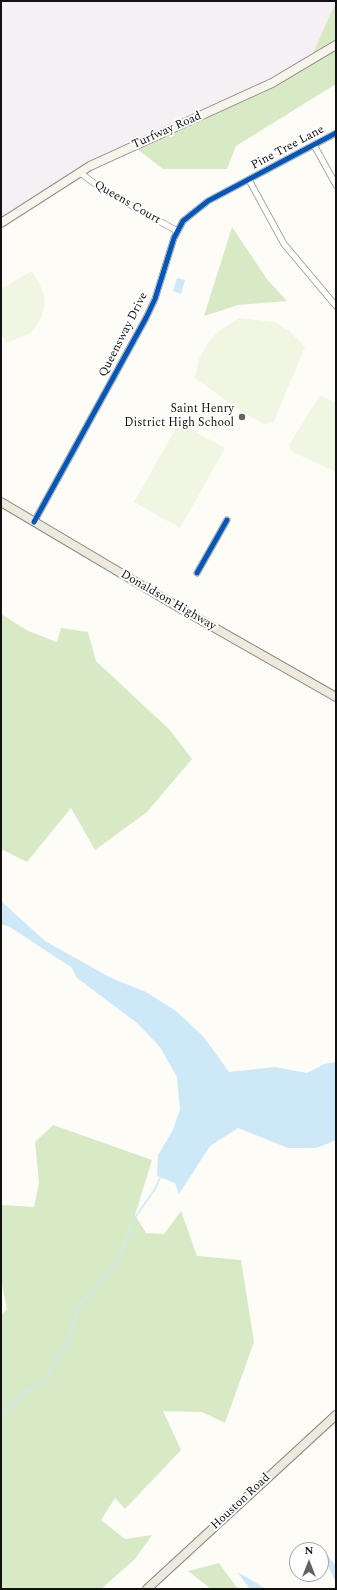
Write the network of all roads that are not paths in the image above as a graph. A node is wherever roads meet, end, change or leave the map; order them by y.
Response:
1 (336, 45) edge
2 (336, 133) edge
3 (314, 145) junction
4 (79, 172) junction
5 (249, 180) junction
6 (336, 185) edge
7 (1, 223) edge
8 (177, 231) junction
9 (336, 306) edge
10 (1, 502) edge
11 (227, 520) dead end
12 (34, 522) junction
13 (197, 573) dead end
14 (336, 697) edge
15 (336, 1415) edge
16 (147, 1589) edge

1 - 4 main road, Turfway Road
2 - 3 street, Pine Tree Lane
3 - 5 street, Pine Tree Lane
3 - 6 street
4 - 7 main road, Turfway Road
4 - 8 street, Queens Court
5 - 8 street, Queensway Drive
5 - 9 street
8 - 12 street, Queensway Drive
10 - 12 main road, Donaldson Highway
11 - 13 street
12 - 14 main road, Donaldson Highway
15 - 16 main road, Houston Road

